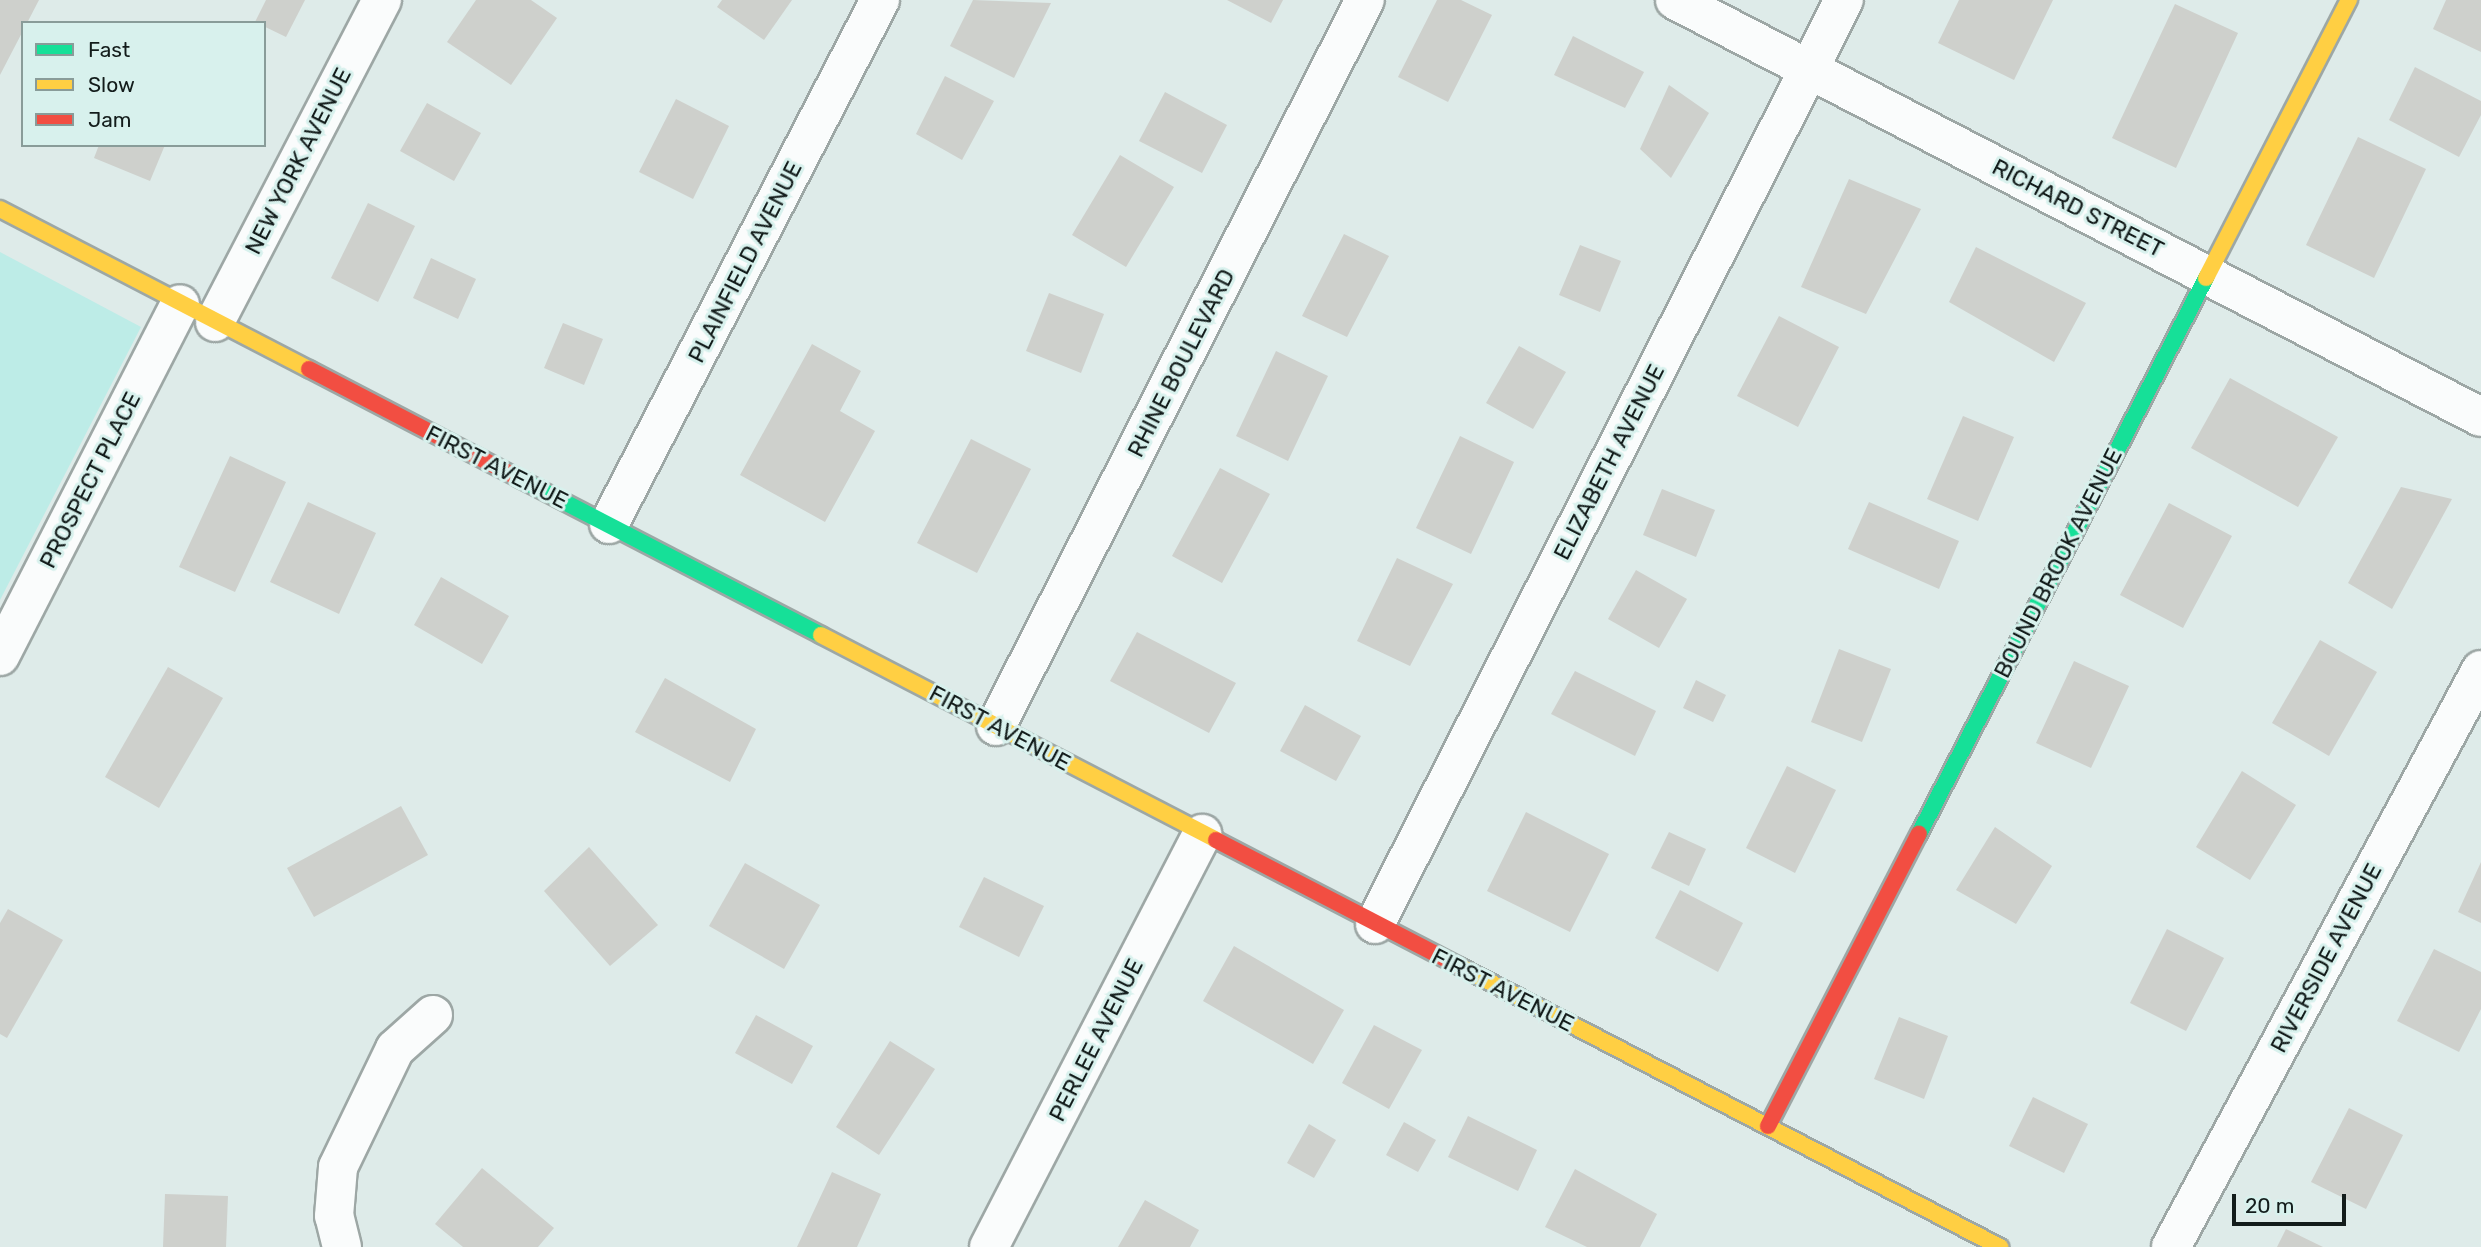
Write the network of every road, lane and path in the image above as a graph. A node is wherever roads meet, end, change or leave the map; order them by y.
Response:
1 (382, 0) edge
2 (880, 0) edge
3 (1365, 0) edge
4 (1675, 0) edge
5 (1844, 0) edge
6 (2349, 0) edge
7 (1809, 69) junction
8 (0, 209) edge
9 (2207, 274) junction
10 (180, 304) junction
11 (215, 323) junction
12 (2481, 417) edge
13 (609, 524) junction
14 (0, 656) edge
15 (2481, 670) edge
16 (996, 726) junction
17 (1202, 834) junction
18 (1375, 923) junction
19 (433, 1015) dead end
20 (1768, 1126) junction
21 (342, 1247) edge
22 (989, 1247) edge
23 (2000, 1247) edge
24 (2171, 1247) edge

1 - 11 street, NEW YORK AVENUE
2 - 13 street, PLAINFIELD AVENUE
3 - 16 street, RHINE BOULEVARD
4 - 7 street, RICHARD STREET
5 - 7 street, ELIZABETH AVENUE
6 - 9 street, BOUND BROOK AVENUE
7 - 9 street, RICHARD STREET
7 - 18 street, ELIZABETH AVENUE
8 - 10 street, FIRST AVENUE
9 - 12 street, RICHARD STREET
9 - 20 street, BOUND BROOK AVENUE
10 - 11 street, FIRST AVENUE
10 - 14 street, PROSPECT PLACE
11 - 13 street, FIRST AVENUE
13 - 16 street, FIRST AVENUE
15 - 24 street, RIVERSIDE AVENUE
16 - 17 street, FIRST AVENUE
17 - 18 street, FIRST AVENUE
17 - 22 street, PERLEE AVENUE
18 - 20 street, FIRST AVENUE
19 - 21 street
20 - 23 street, FIRST AVENUE

